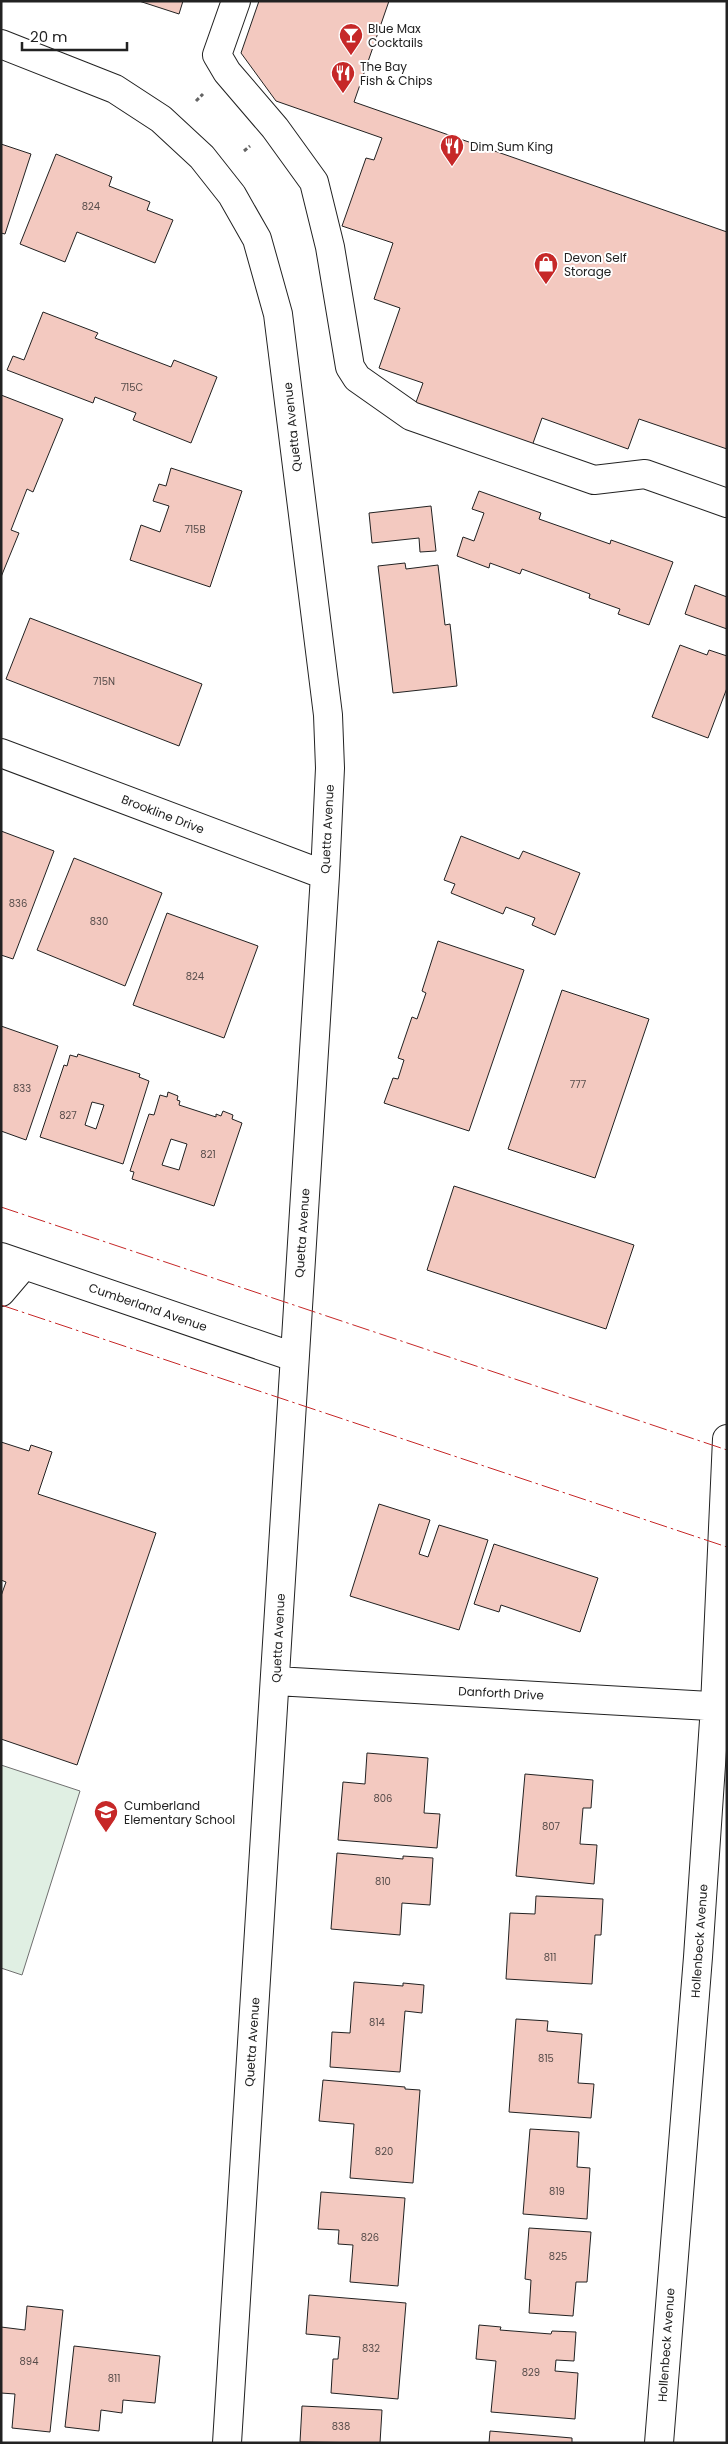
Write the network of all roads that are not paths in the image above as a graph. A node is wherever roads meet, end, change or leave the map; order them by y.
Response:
1 (236, 1) edge
2 (1, 44) edge
3 (727, 503) edge
4 (1, 753) edge
5 (325, 875) junction
6 (13, 1261) edge
7 (1, 1292) edge
8 (294, 1356) junction
9 (727, 1438) edge
10 (276, 1681) junction
11 (721, 1706) edge
12 (227, 2443) edge
13 (659, 2443) edge

1 - 3 street
2 - 5 street, Quetta Avenue
4 - 5 street, Brookline Drive
5 - 8 street, Quetta Avenue
6 - 7 street
6 - 8 street, Cumberland Avenue
8 - 10 street, Quetta Avenue
9 - 11 street, Hollenbeck Avenue
10 - 11 street, Danforth Drive
10 - 12 street, Quetta Avenue
11 - 13 street, Hollenbeck Avenue

